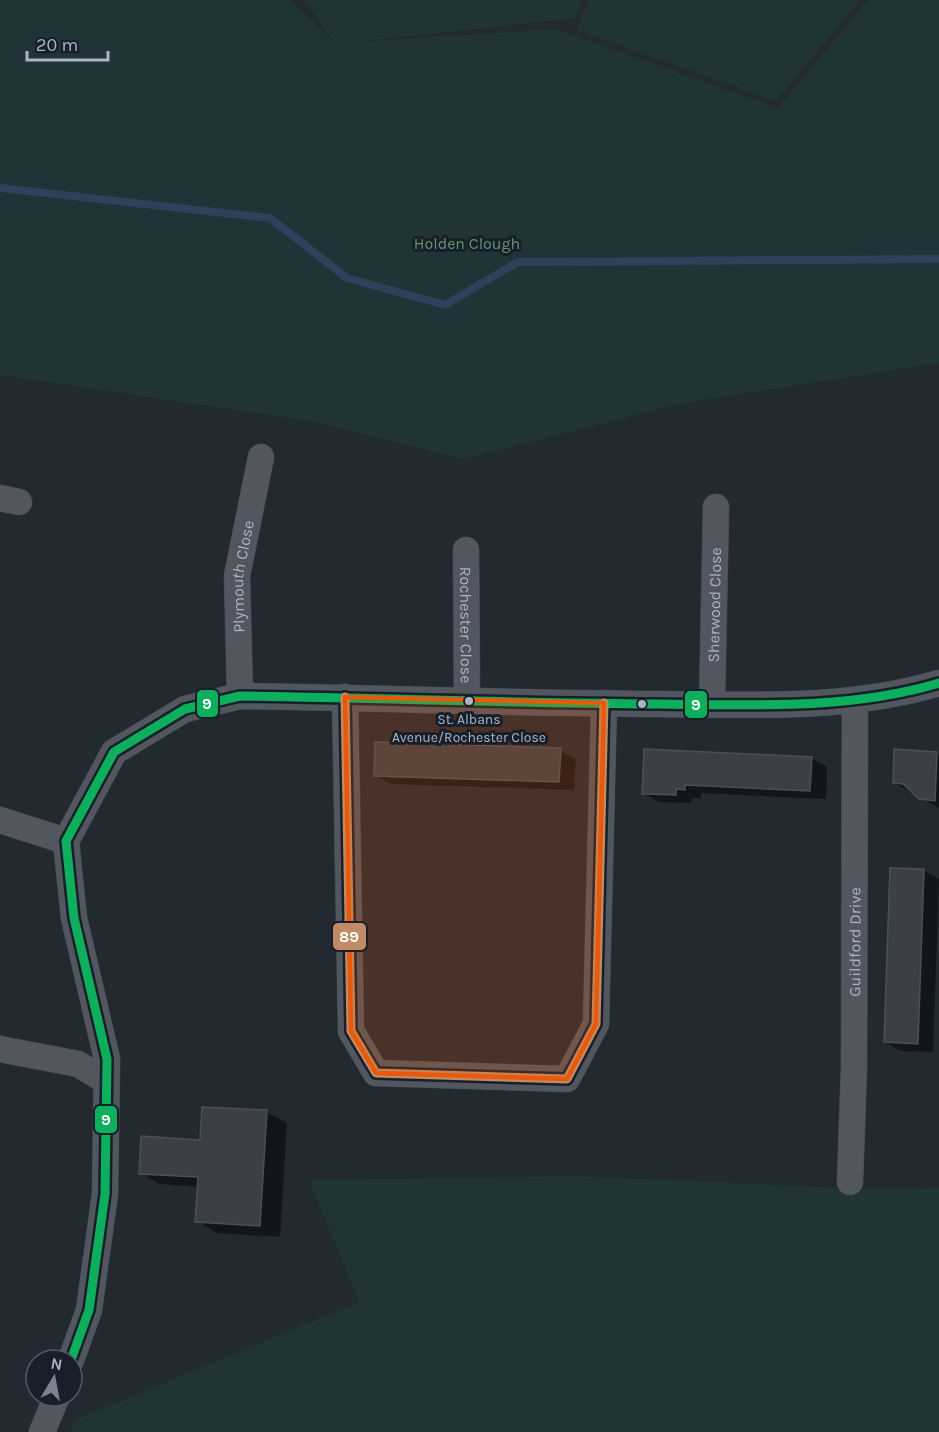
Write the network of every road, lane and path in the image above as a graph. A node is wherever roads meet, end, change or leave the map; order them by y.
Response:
1 (261, 457) dead end
2 (716, 507) dead end
3 (466, 550) dead end
4 (939, 683) edge
5 (240, 696) junction
6 (345, 697) junction
7 (467, 700) junction
8 (855, 701) junction
9 (604, 704) junction
10 (712, 704) junction
11 (0, 820) edge
12 (66, 842) junction
13 (0, 1049) edge
14 (105, 1081) junction
15 (850, 1182) dead end
16 (75, 1348) edge
17 (52, 1408) edge
18 (42, 1432) edge

1 - 5 street, Plymouth Close
2 - 10 street, Sherwood Close
3 - 7 street, Rochester Close
4 - 8 street
5 - 6 street
5 - 12 street
6 - 7 street
6 - 9 street
7 - 9 street
8 - 10 street
8 - 15 street, Guildford Drive
9 - 10 street
11 - 12 street
12 - 14 street
13 - 14 street
14 - 16 street
17 - 18 street

